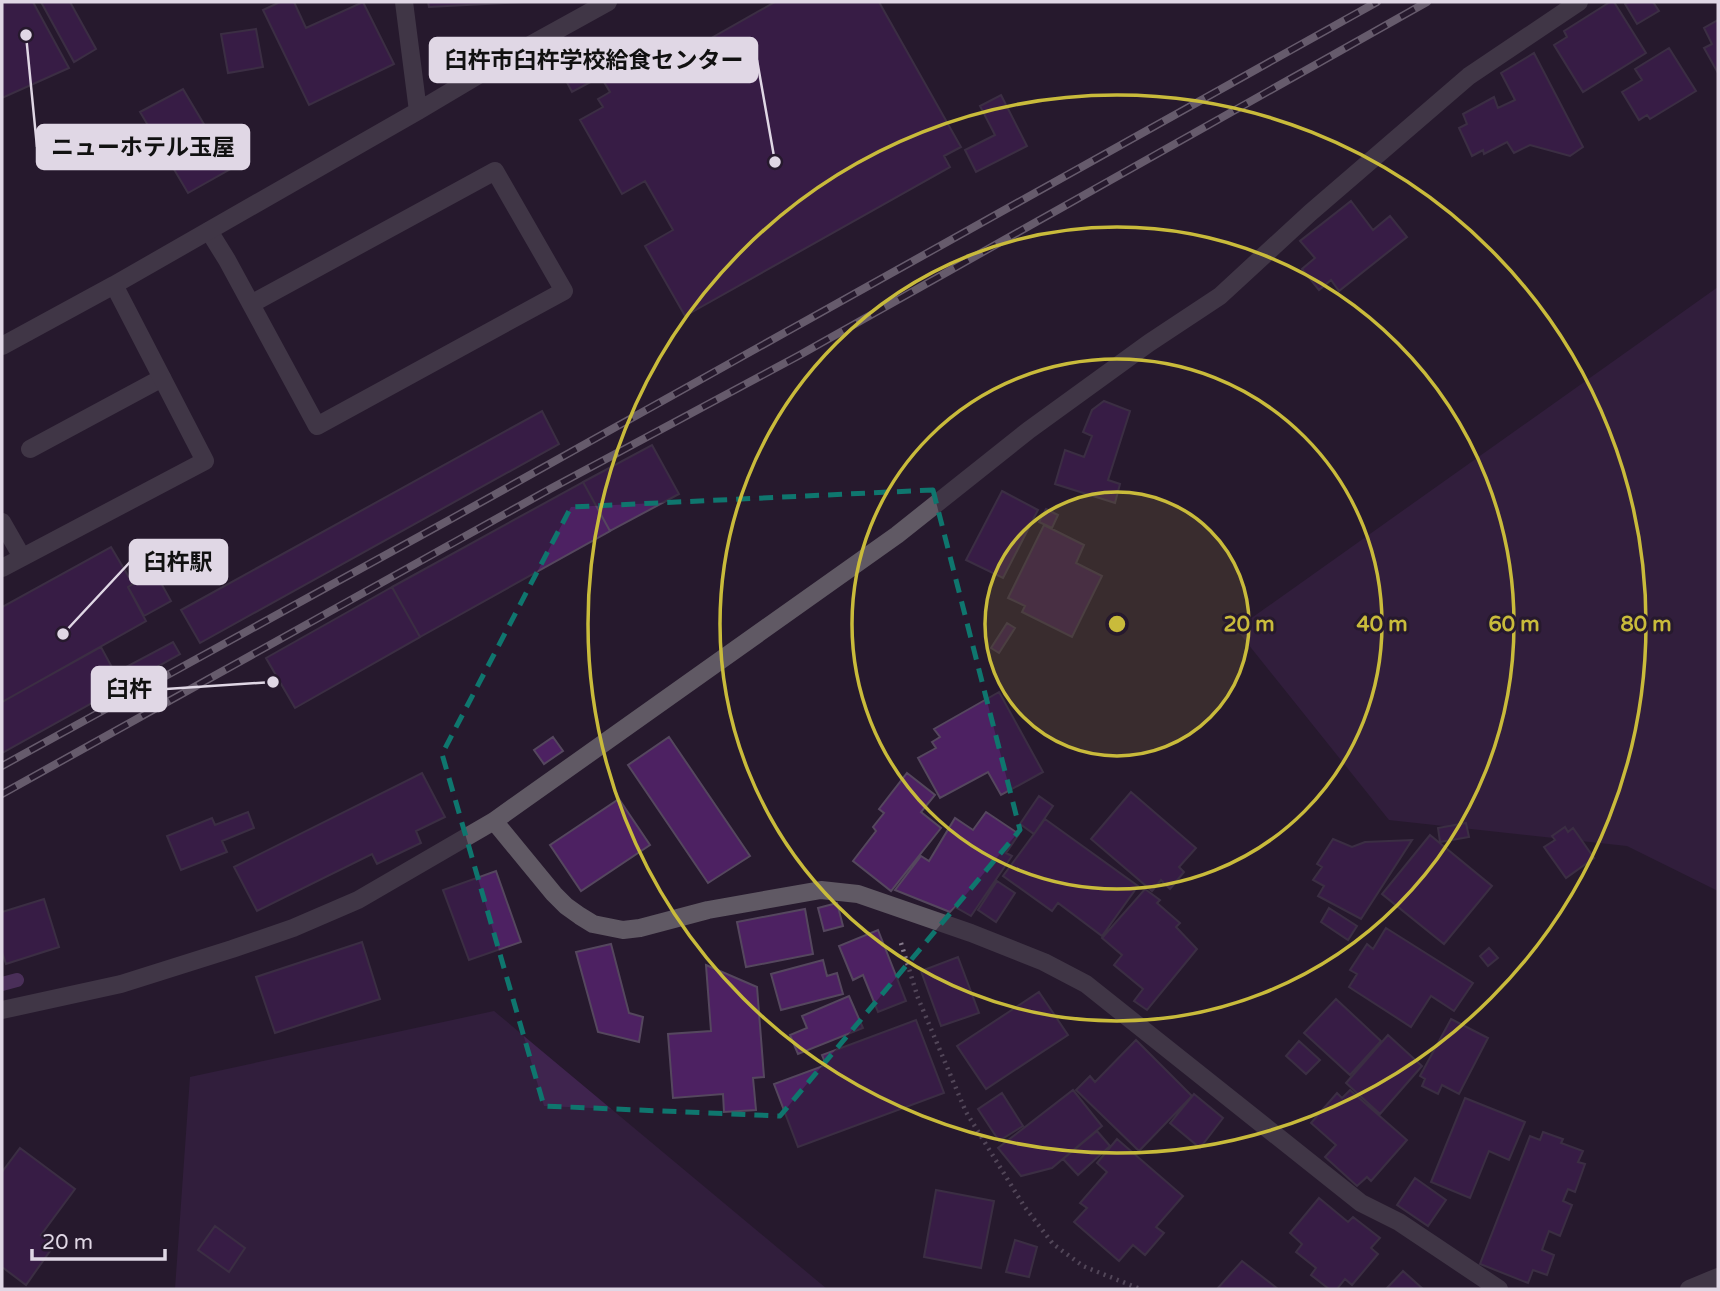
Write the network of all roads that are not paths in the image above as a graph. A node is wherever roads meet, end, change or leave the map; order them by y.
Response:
1 (404, 2) edge
2 (608, 2) edge
3 (1579, 2) edge
4 (418, 111) junction
5 (209, 231) junction
6 (114, 285) junction
7 (251, 304) junction
8 (2, 346) edge
9 (162, 378) junction
10 (30, 449) dead end
11 (2, 522) edge
12 (22, 557) junction
13 (2, 568) edge
14 (494, 821) junction
15 (2, 1010) edge
16 (1718, 1277) edge
17 (1499, 1289) edge
18 (1689, 1289) edge

1 - 4 street
2 - 4 street
3 - 14 street
4 - 5 street
5 - 6 street
5 - 7 street
6 - 8 street
6 - 9 street
7 - 7 street
9 - 10 street
9 - 12 street
11 - 12 street
12 - 13 street
14 - 15 street
14 - 17 street
16 - 18 street

